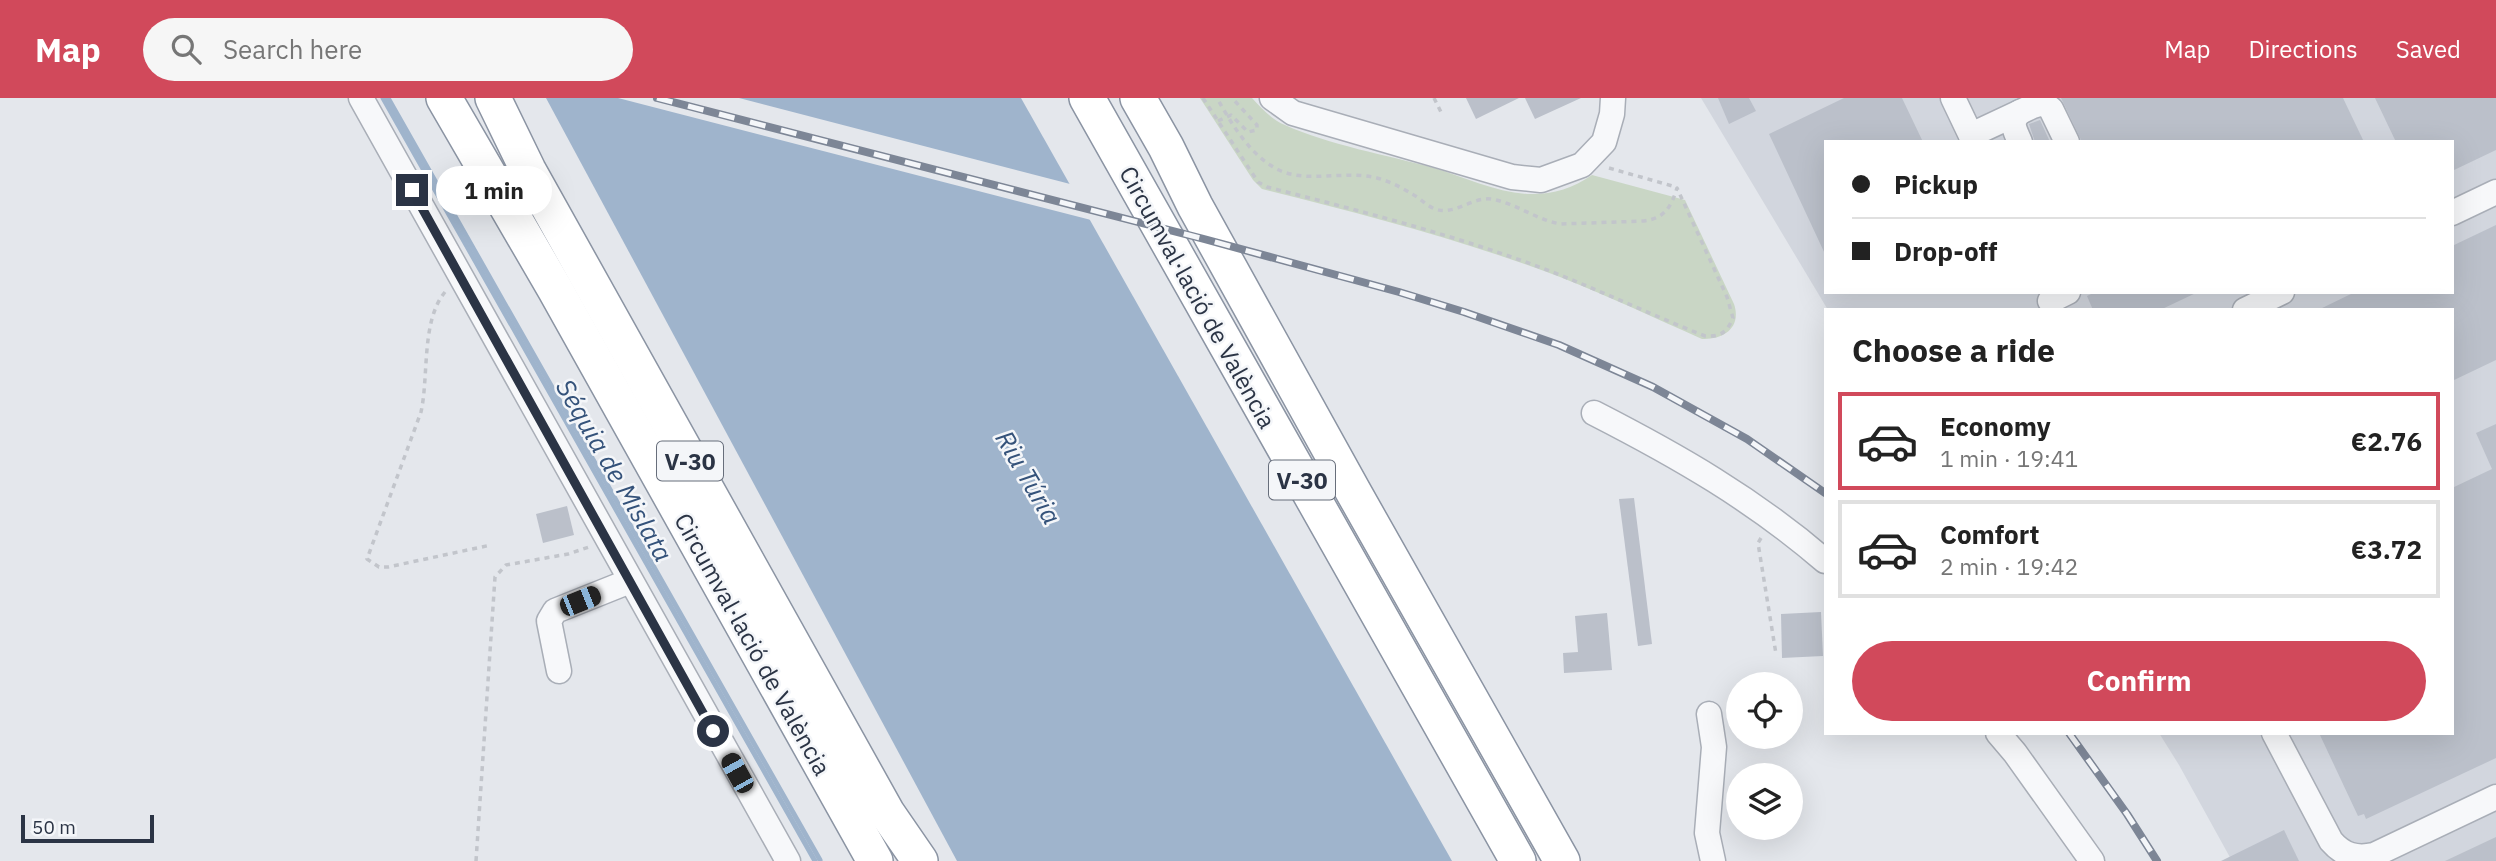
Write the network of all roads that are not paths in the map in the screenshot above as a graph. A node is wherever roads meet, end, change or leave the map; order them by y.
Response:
1 (361, 98) edge
2 (444, 98) edge
3 (493, 98) edge
4 (1087, 98) edge
5 (1138, 98) edge
6 (1272, 98) edge
7 (1614, 98) edge
8 (1953, 98) edge
9 (2020, 112) junction
10 (1973, 138) edge
11 (2019, 140) edge
12 (2066, 140) edge
13 (2496, 192) edge
14 (2454, 212) edge
15 (2279, 294) edge
16 (2247, 308) edge
17 (1594, 413) dead end
18 (1824, 560) edge
19 (630, 581) junction
20 (559, 671) dead end
21 (1709, 714) dead end
22 (1999, 735) edge
23 (2275, 735) edge
24 (2496, 797) edge
25 (887, 813) junction
26 (2364, 859) edge
27 (788, 861) edge
28 (875, 861) edge
29 (904, 861) edge
30 (920, 861) edge
31 (1518, 861) edge
32 (1562, 861) edge
33 (1713, 861) edge
34 (2092, 861) edge

1 - 19 street
2 - 28 highway, Circumval·lació de València / V-30
3 - 25 highway, Circumval·lació de València / V-30
4 - 31 highway, Circumval·lació de València / V-30
5 - 32 highway, Circumval·lació de València / V-30
6 - 7 street
8 - 10 street
9 - 10 street
9 - 11 street
9 - 12 street
13 - 14 street
15 - 16 street
17 - 18 street
19 - 20 street
19 - 27 street
21 - 33 street
22 - 34 street
23 - 26 street
24 - 26 street
25 - 29 highway
25 - 30 highway, Circumval·lació de València / V-30

